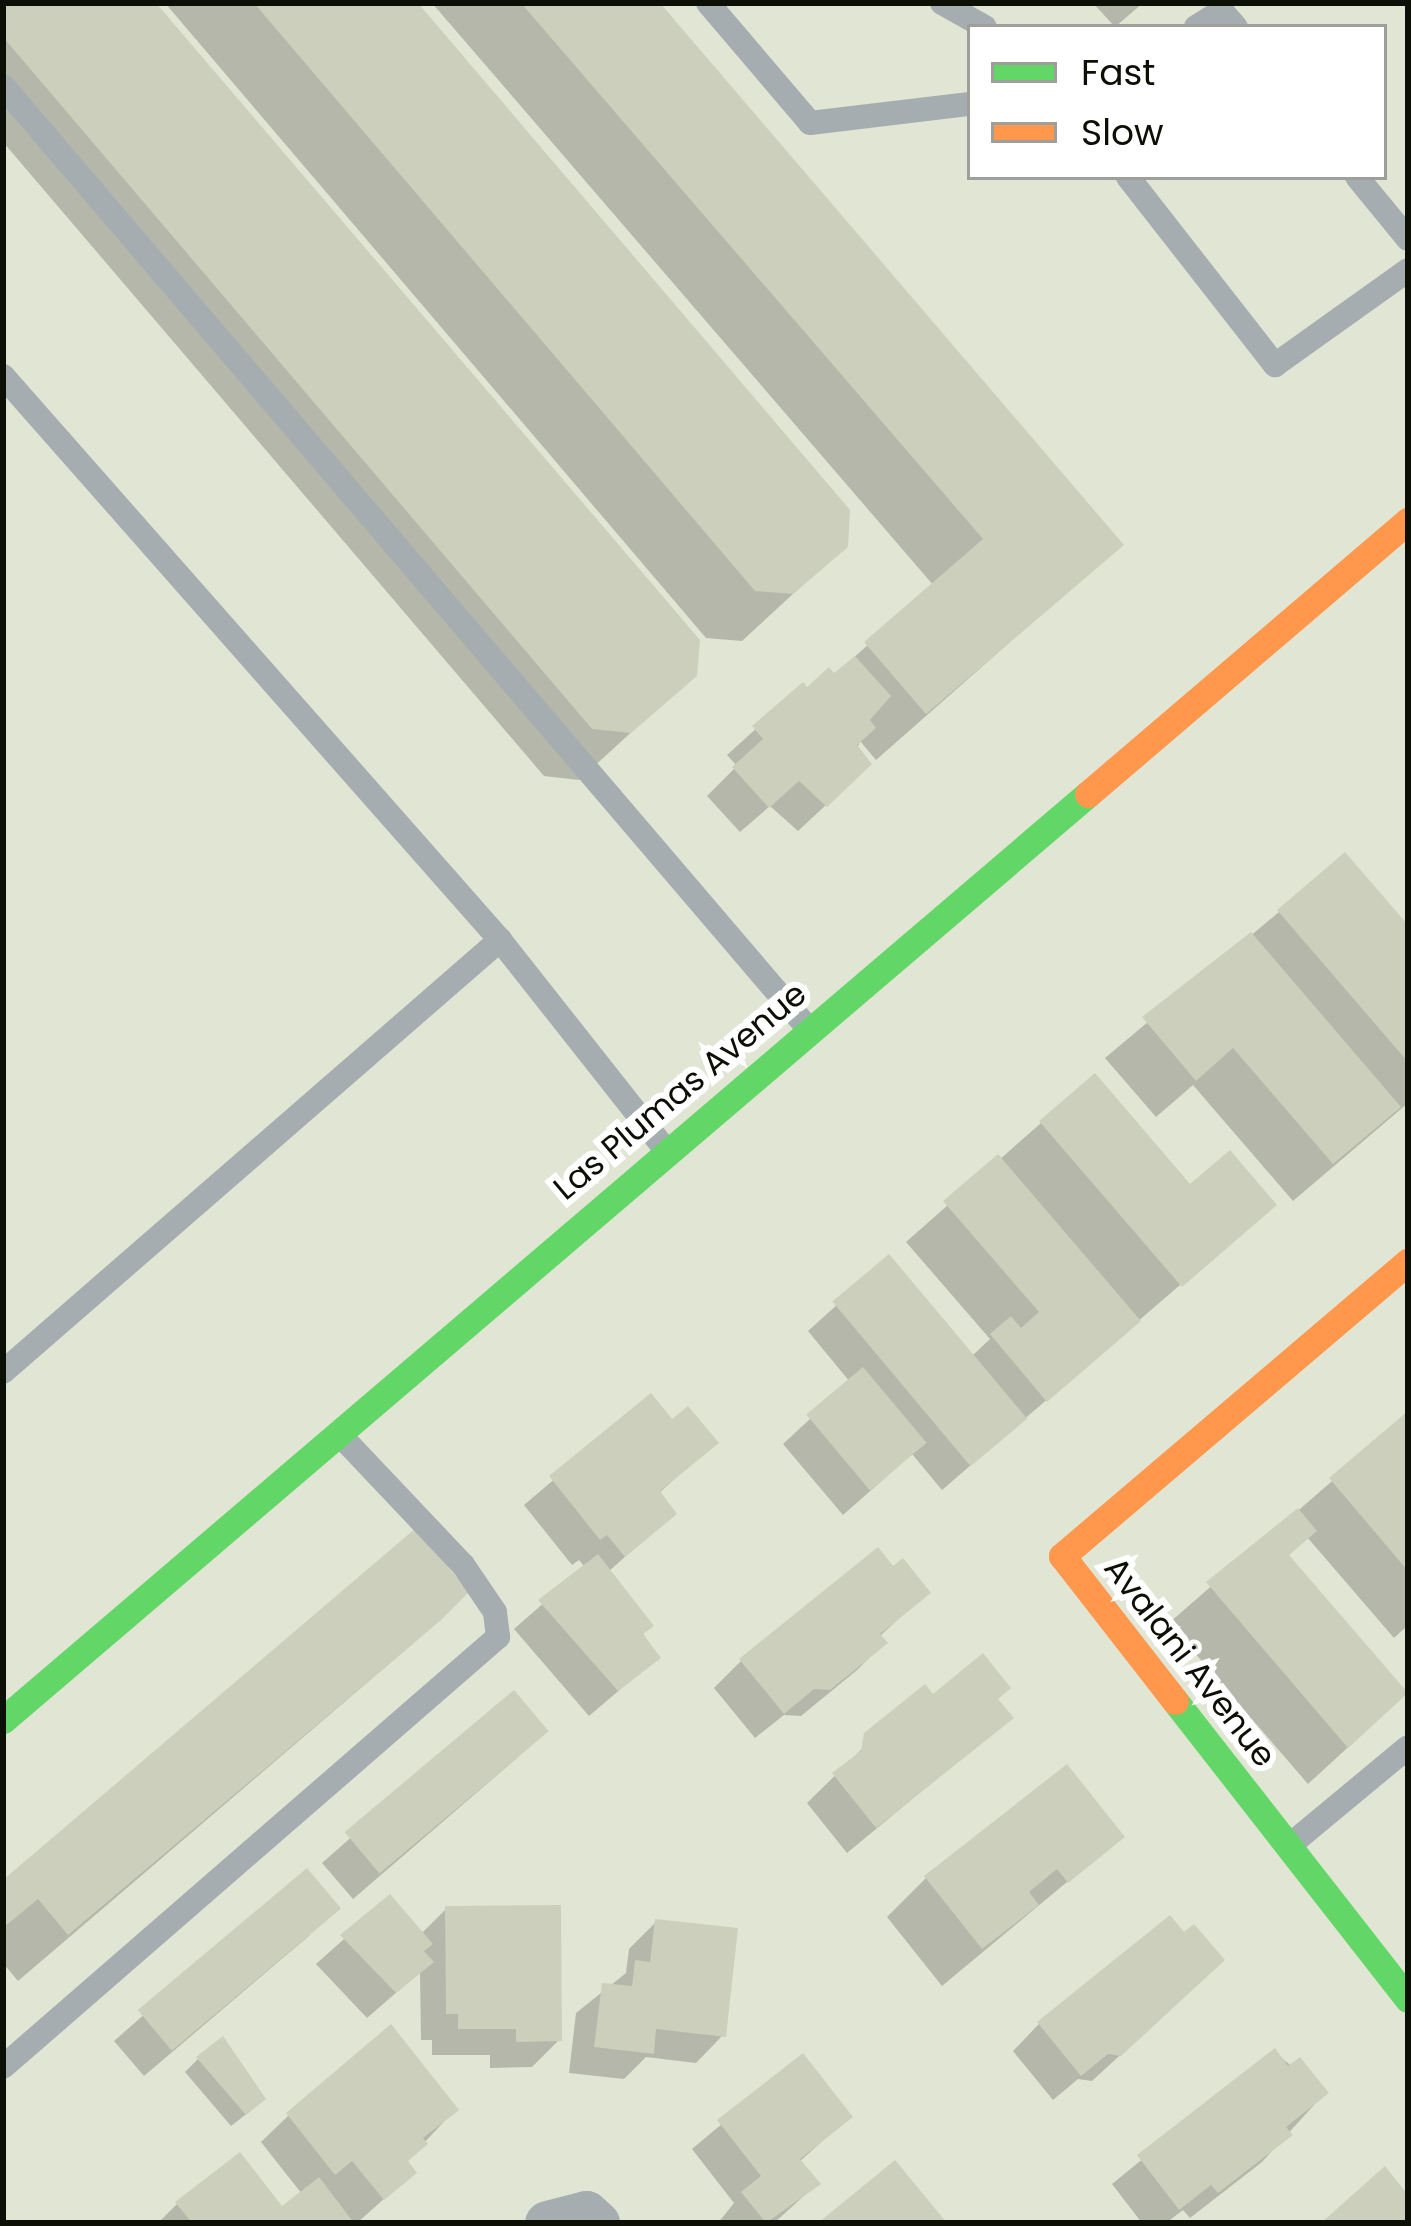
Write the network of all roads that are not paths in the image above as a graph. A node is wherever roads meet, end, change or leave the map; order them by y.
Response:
1 (708, 3) edge
2 (942, 3) edge
3 (980, 24) edge
4 (1201, 24) edge
5 (1233, 24) edge
6 (3, 86) edge
7 (967, 104) edge
8 (1130, 180) edge
9 (1360, 180) edge
10 (1407, 238) edge
11 (1408, 270) edge
12 (3, 376) edge
13 (1408, 521) edge
14 (500, 940) junction
15 (808, 1029) junction
16 (666, 1150) junction
17 (1408, 1262) edge
18 (3, 1372) edge
19 (337, 1432) junction
20 (3, 1720) edge
21 (1408, 1748) edge
22 (1288, 1846) junction
23 (1408, 2000) edge
24 (3, 2067) edge
25 (547, 2223) edge
26 (597, 2223) edge

1 - 7 lane
2 - 3 lane
4 - 5 lane
6 - 15 lane
8 - 11 lane
9 - 10 lane
12 - 14 lane
13 - 15 street, Las Plumas Avenue
14 - 16 lane
14 - 18 lane
15 - 16 street, Las Plumas Avenue
16 - 19 street, Las Plumas Avenue
17 - 22 street, Avalani Avenue
19 - 20 street, Las Plumas Avenue
19 - 24 lane
21 - 22 lane
22 - 23 street, Avalani Avenue
25 - 26 street

